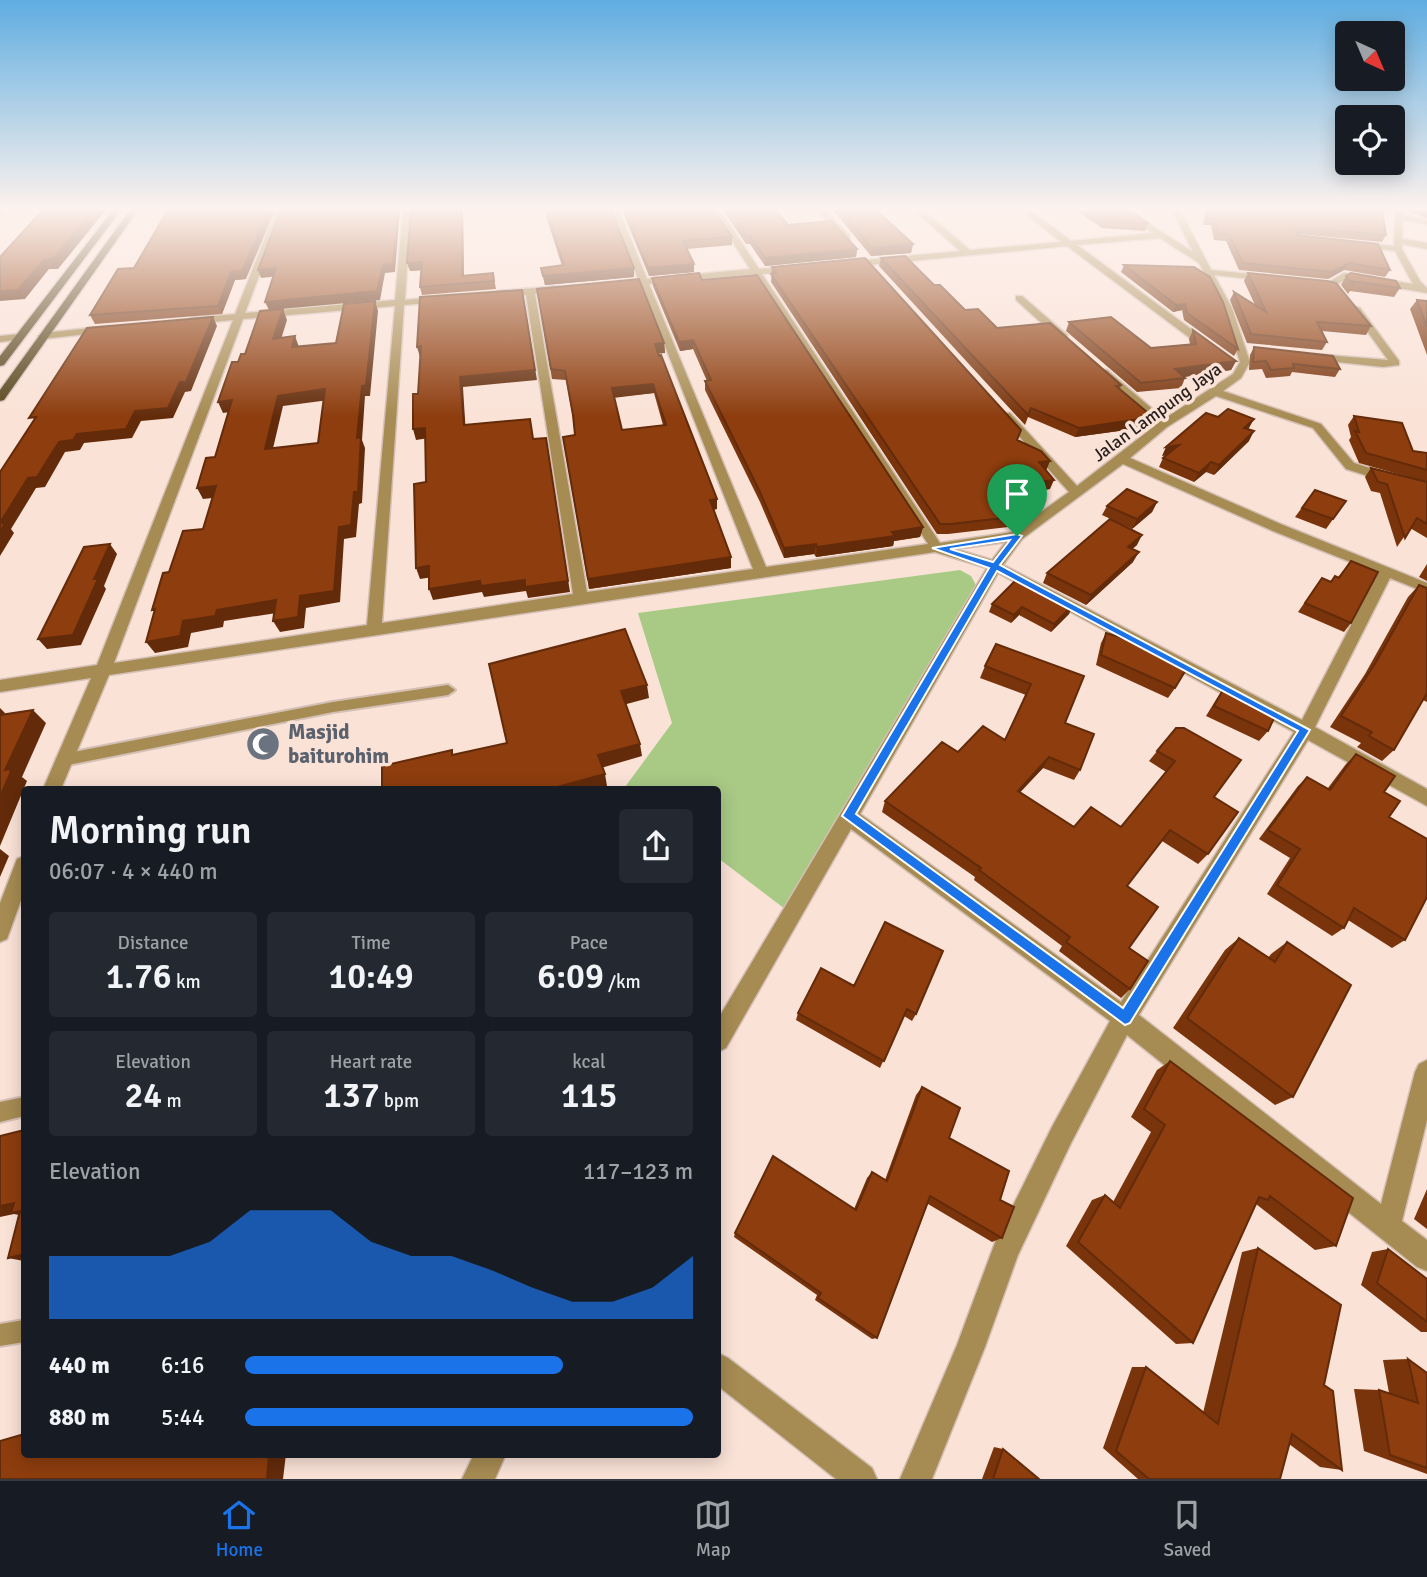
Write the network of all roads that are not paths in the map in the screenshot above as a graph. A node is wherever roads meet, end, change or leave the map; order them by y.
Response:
1 (63, 279) edge
2 (83, 279) edge
3 (255, 279) edge
4 (402, 279) edge
5 (644, 279) edge
6 (675, 279) edge
7 (761, 279) edge
8 (1116, 279) edge
9 (1213, 279) edge
10 (1281, 279) edge
11 (1340, 279) edge
12 (1364, 279) edge
13 (1384, 279) edge
14 (1287, 280) edge
15 (645, 282) junction
16 (1314, 282) edge
17 (607, 285) edge
18 (1330, 285) junction
19 (569, 288) edge
20 (1421, 288) edge
21 (530, 291) junction
22 (491, 295) edge
23 (453, 298) edge
24 (1019, 298) dead end
25 (401, 302) junction
26 (241, 316) junction
27 (187, 322) edge
28 (119, 328) edge
29 (43, 335) junction
30 (19, 337) junction
31 (0, 339) edge
32 (1072, 344) edge
33 (1241, 348) junction
34 (1255, 350) edge
35 (1223, 356) edge
36 (1307, 356) edge
37 (0, 363) edge
38 (1093, 363) edge
39 (1215, 392) junction
40 (0, 398) edge
41 (998, 406) edge
42 (1163, 425) junction
43 (1122, 459) junction
44 (1399, 481) edge
45 (1077, 494) junction
46 (1017, 536) junction
47 (937, 548) junction
48 (995, 566) junction
49 (761, 572) junction
50 (1385, 573) junction
51 (1427, 588) edge
52 (581, 598) junction
53 (374, 631) junction
54 (103, 670) junction
55 (0, 686) edge
56 (448, 690) dead end
57 (1305, 730) junction
58 (63, 760) junction
59 (53, 786) edge
60 (1427, 798) edge
61 (848, 816) junction
62 (21, 873) edge
63 (0, 932) edge
64 (1125, 1018) junction
65 (721, 1035) edge
66 (1427, 1072) edge
67 (21, 1108) edge
68 (0, 1112) edge
69 (1388, 1226) junction
70 (1427, 1257) edge
71 (21, 1332) edge
72 (0, 1335) edge
73 (721, 1370) edge
74 (489, 1458) edge
75 (478, 1479) edge
76 (861, 1479) edge
77 (916, 1479) edge

1 - 30 main road
2 - 29 main road
3 - 26 street
4 - 25 street
5 - 15 street
6 - 15 street
7 - 47 street
8 - 35 street
9 - 33 street, Jalan Lampung Jaya
10 - 14 street
11 - 18 street
12 - 20 street
13 - 20 street
15 - 17 street
15 - 49 street
16 - 18 street
18 - 36 street
19 - 21 street
21 - 22 street
21 - 52 street
23 - 25 street
24 - 32 street
25 - 26 street
25 - 53 street
26 - 27 street
26 - 54 street
28 - 29 street
29 - 40 main road
30 - 31 street
30 - 37 main road
33 - 34 street
33 - 39 street, Jalan Lampung Jaya
38 - 42 street
39 - 42 street, Jalan Lampung Jaya
39 - 44 street
41 - 45 street
42 - 43 street, Jalan Lampung Jaya
43 - 45 street, Jalan Lampung Jaya
43 - 50 street
45 - 46 street, Jalan Lampung Jaya
46 - 47 street
46 - 48 street
47 - 48 street
47 - 49 street
48 - 57 street
48 - 61 street
49 - 52 street
50 - 51 street
50 - 57 street
52 - 53 street
53 - 54 street
54 - 55 street
54 - 58 street
56 - 58 lane
57 - 60 street
57 - 64 street
58 - 59 street
61 - 64 street
61 - 65 street
62 - 63 street
64 - 69 street
64 - 77 street
66 - 69 street
67 - 68 lane
69 - 70 street
71 - 72 lane
73 - 76 street
74 - 75 street

